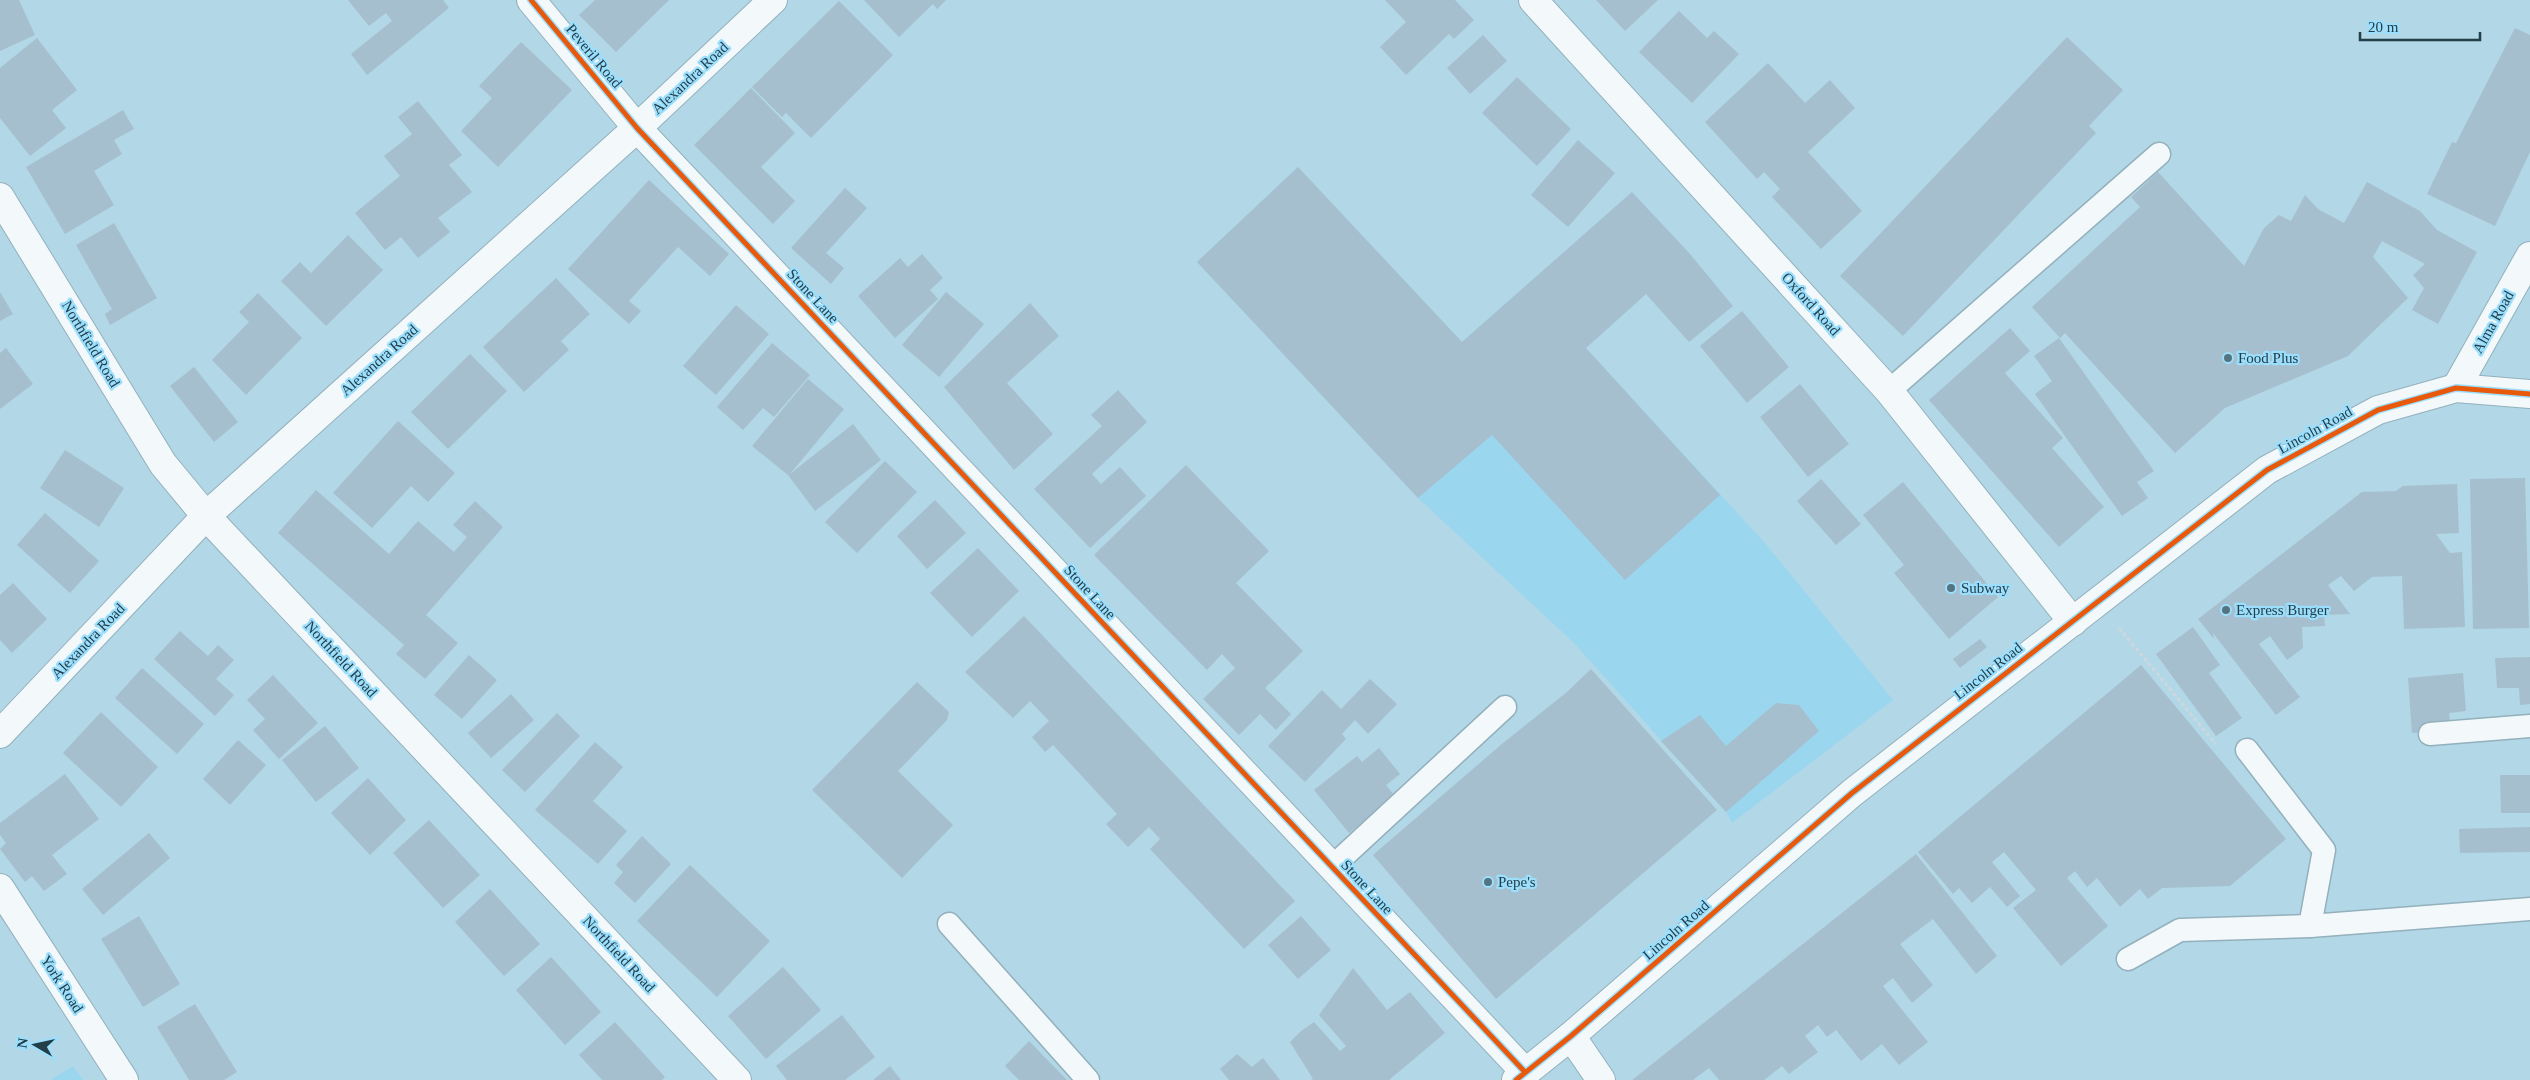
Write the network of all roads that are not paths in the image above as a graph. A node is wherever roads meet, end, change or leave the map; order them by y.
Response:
1 (531, 0) edge
2 (773, 0) edge
3 (1534, 0) edge
4 (637, 128) junction
5 (2158, 154) dead end
6 (0, 197) edge
7 (2530, 256) edge
8 (2456, 388) junction
9 (1889, 391) junction
10 (2530, 394) edge
11 (206, 516) junction
12 (2073, 622) junction
13 (1505, 707) dead end
14 (2530, 726) edge
15 (0, 734) edge
16 (2430, 734) dead end
17 (2247, 750) dead end
18 (1332, 867) junction
19 (0, 888) edge
20 (2530, 909) edge
21 (949, 924) dead end
22 (2310, 926) junction
23 (2128, 959) dead end
24 (1571, 1036) junction
25 (1520, 1076) edge
26 (124, 1080) edge
27 (737, 1080) edge
28 (1088, 1080) edge
29 (1601, 1080) edge

1 - 4 street, Peveril Road
2 - 4 street, Alexandra Road
3 - 9 street, Oxford Road
4 - 11 street, Alexandra Road
4 - 18 street, Stone Lane
5 - 9 lane
6 - 11 street, Northfield Road
7 - 8 street, Alma Road
8 - 10 street, Lincoln Road
8 - 12 street, Lincoln Road
9 - 12 street, Oxford Road
11 - 15 street, Alexandra Road
11 - 27 street, Northfield Road
12 - 24 street, Lincoln Road
13 - 18 lane
14 - 16 lane
17 - 22 lane
18 - 25 street, Stone Lane
19 - 26 street, York Road
20 - 22 lane
21 - 28 lane
22 - 23 lane
24 - 25 street, Lincoln Road
24 - 29 street

